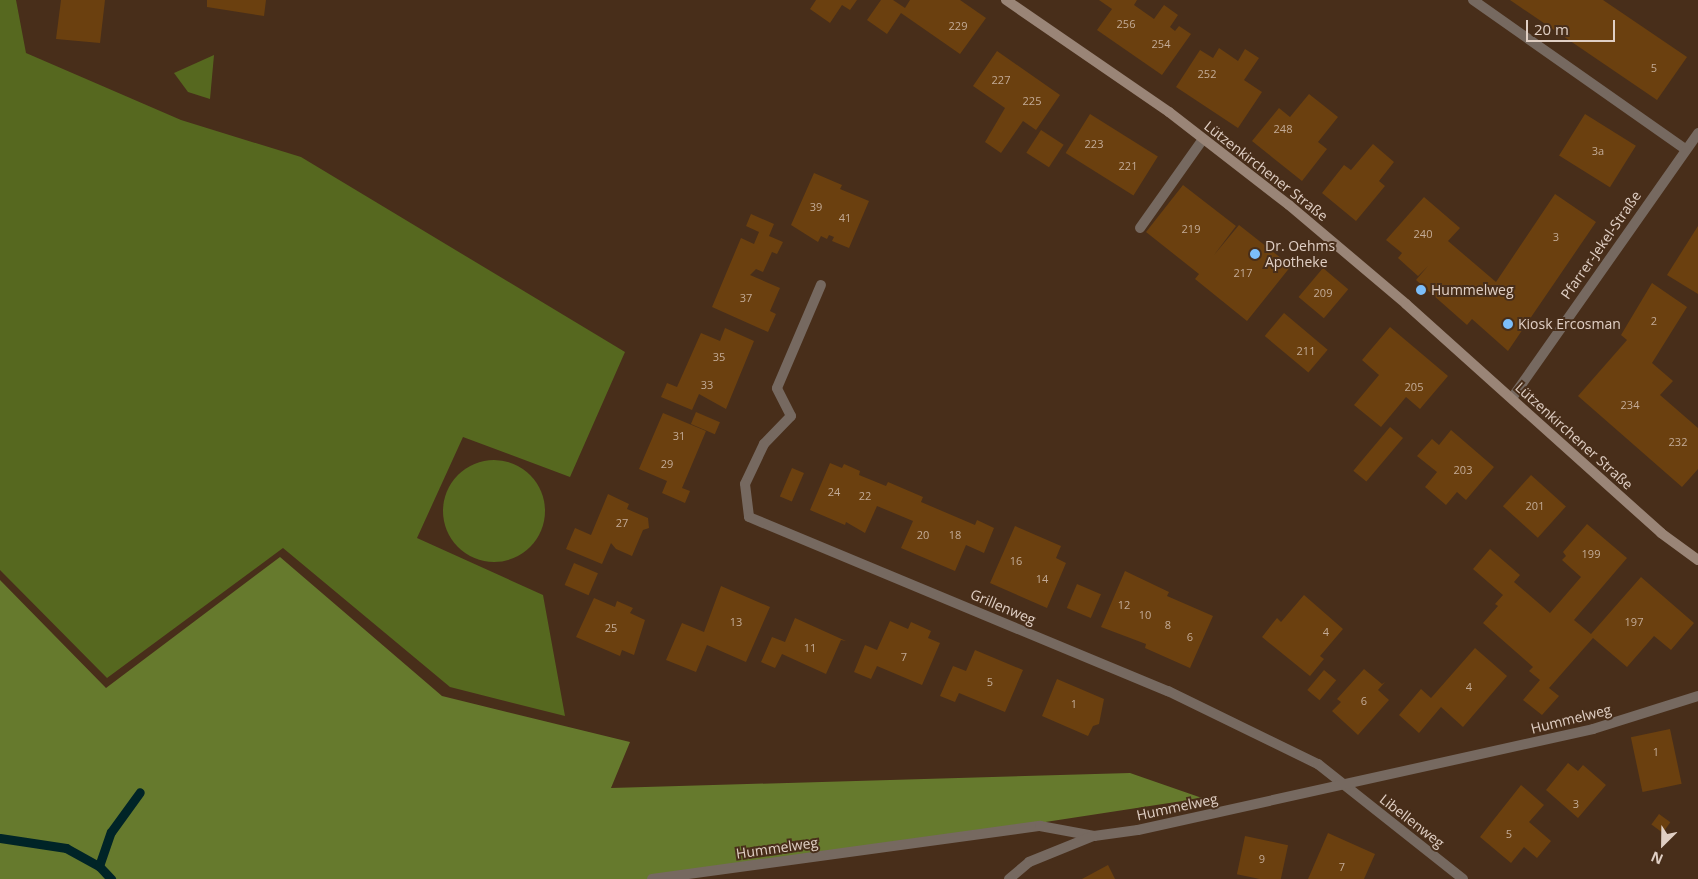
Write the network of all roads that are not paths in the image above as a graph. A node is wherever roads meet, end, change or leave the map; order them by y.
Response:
1 (1006, 0) edge
2 (1473, 0) edge
3 (1698, 133) edge
4 (1203, 139) junction
5 (1685, 149) junction
6 (1140, 228) dead end
7 (821, 285) dead end
8 (1512, 398) junction
9 (1698, 560) edge
10 (1698, 696) edge
11 (1344, 785) junction
12 (1094, 836) junction
13 (652, 879) edge
14 (1009, 879) edge
15 (1463, 879) edge

1 - 4 main road, Lützenkirchener Straße
2 - 5 street
3 - 5 street, Pfarrer-Jekel-Straße
4 - 6 street
4 - 8 main road, Lützenkirchener Straße
5 - 8 street, Pfarrer-Jekel-Straße
7 - 11 street, Grillenweg
8 - 9 main road, Lützenkirchener Straße
10 - 11 street, Hummelweg
11 - 12 street, Hummelweg
11 - 15 street, Libellenweg
12 - 13 street, Hummelweg
12 - 14 street

